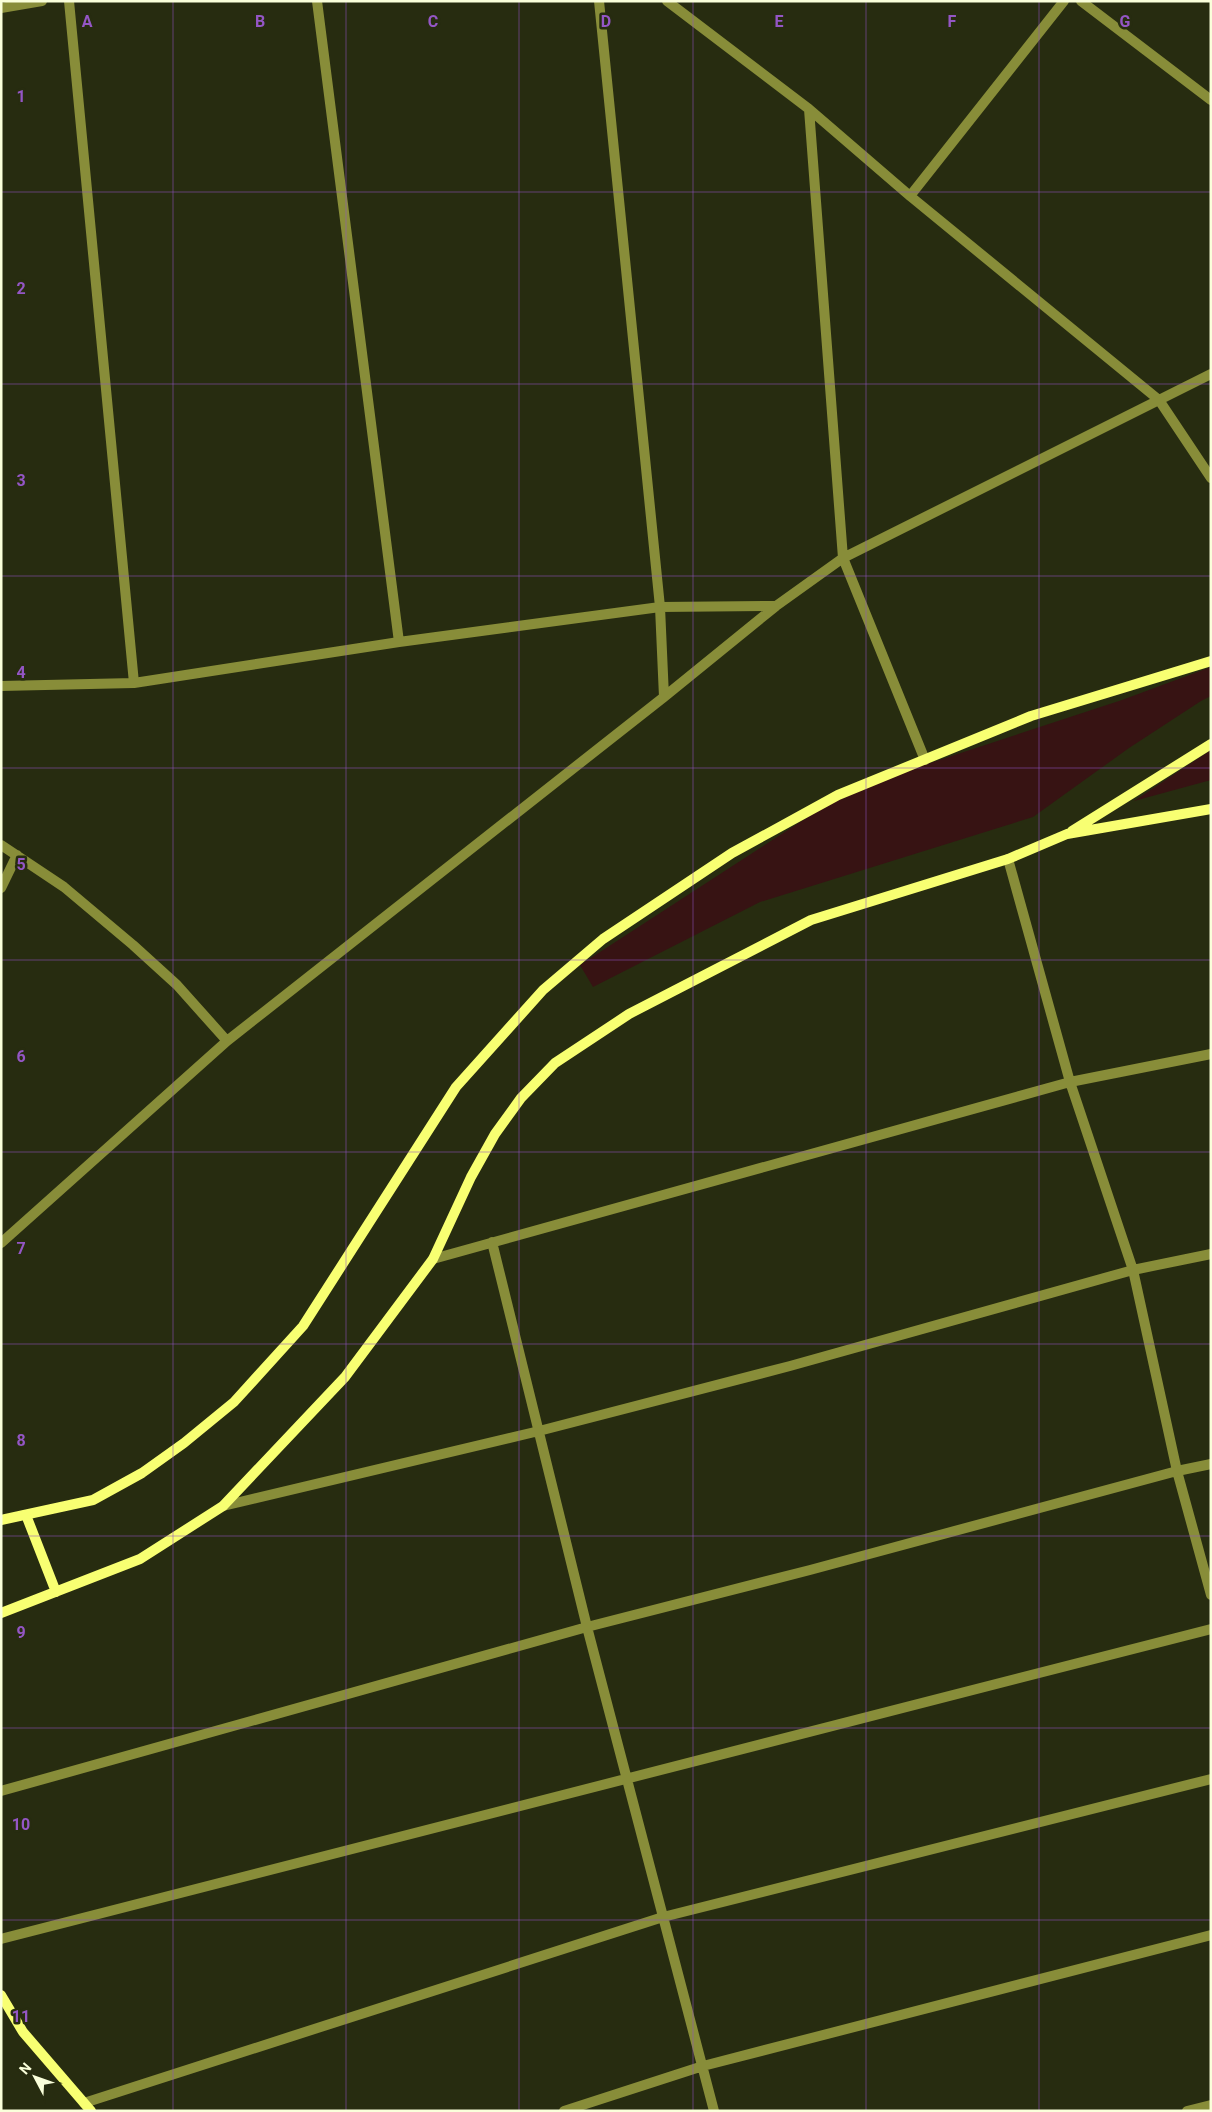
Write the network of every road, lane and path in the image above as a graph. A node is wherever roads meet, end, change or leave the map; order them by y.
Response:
1 (42, 1) edge
2 (69, 1) edge
3 (317, 1) edge
4 (599, 1) edge
5 (667, 1) edge
6 (1064, 1) edge
7 (1081, 1) edge
8 (1, 8) edge
9 (1211, 100) edge
10 (809, 110) junction
11 (910, 196) junction
12 (1211, 374) edge
13 (1159, 400) junction
14 (1211, 478) edge
15 (842, 558) junction
16 (776, 606) junction
17 (660, 607) junction
18 (399, 642) junction
19 (1211, 661) edge
20 (134, 683) junction
21 (1, 686) edge
22 (664, 697) junction
23 (1211, 744) edge
24 (925, 760) junction
25 (1211, 809) edge
26 (1067, 834) junction
27 (1, 845) edge
28 (17, 855) junction
29 (1008, 859) junction
30 (1, 888) edge
31 (227, 1041) junction
32 (1211, 1054) edge
33 (1070, 1082) junction
34 (492, 1242) junction
35 (1, 1243) edge
36 (1211, 1254) edge
37 (433, 1259) junction
38 (1133, 1270) junction
39 (539, 1431) junction
40 (1211, 1464) edge
41 (1177, 1470) junction
42 (223, 1506) junction
43 (26, 1515) junction
44 (1, 1520) edge
45 (56, 1592) junction
46 (1211, 1596) edge
47 (1, 1613) edge
48 (587, 1626) junction
49 (1211, 1629) edge
50 (628, 1777) junction
51 (1211, 1779) edge
52 (1, 1791) edge
53 (662, 1917) junction
54 (1211, 1935) edge
55 (1, 1939) edge
56 (1, 1995) edge
57 (703, 2066) junction
58 (1211, 2105) edge
59 (87, 2107) edge
60 (564, 2111) edge
61 (714, 2111) edge
62 (1187, 2111) edge

1 - 8 street
2 - 20 street
3 - 18 street
4 - 17 street
5 - 10 street
6 - 11 street
7 - 9 street
10 - 11 street
10 - 15 street
11 - 13 street
12 - 13 street
13 - 14 street
13 - 15 street
15 - 16 street
15 - 24 street
16 - 17 street
16 - 22 street
17 - 18 street
17 - 22 street
18 - 20 street
19 - 24 main road
20 - 21 street
22 - 31 street
23 - 26 main road
24 - 43 main road
25 - 26 main road
26 - 29 main road
27 - 28 street
28 - 30 street
28 - 31 street
29 - 33 street
29 - 37 main road
31 - 35 street
32 - 33 street
33 - 34 street
33 - 38 street
34 - 37 street
34 - 39 street
36 - 38 street
37 - 42 main road
38 - 39 street
38 - 41 street
39 - 42 street
39 - 48 street
40 - 41 street
41 - 46 street
41 - 48 street
42 - 45 main road
43 - 44 main road
43 - 45 main road
45 - 47 main road
48 - 50 street
48 - 52 street
49 - 50 street
50 - 53 street
50 - 55 street
51 - 53 street
53 - 57 street
53 - 59 street
54 - 57 street
56 - 59 main road
57 - 60 street
57 - 61 street
58 - 62 street

